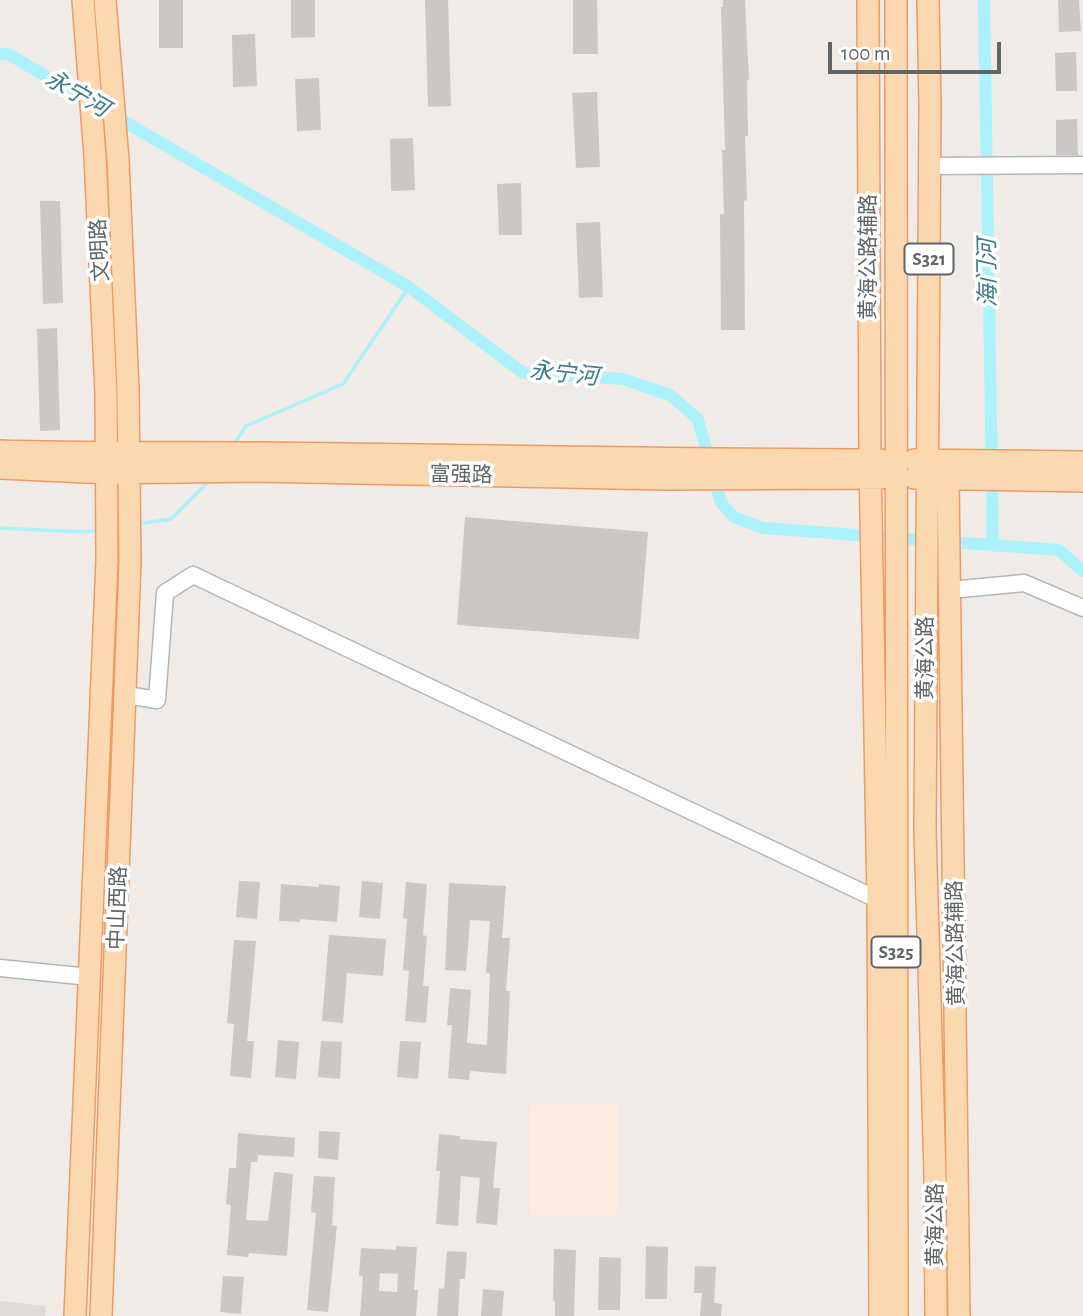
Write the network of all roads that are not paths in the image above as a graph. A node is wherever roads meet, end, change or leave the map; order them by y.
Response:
1 (83, 0) edge
2 (105, 0) edge
3 (868, 0) edge
4 (896, 0) edge
5 (928, 0) edge
6 (1083, 165) edge
7 (929, 166) junction
8 (0, 451) edge
9 (1083, 462) edge
10 (129, 463) junction
11 (107, 464) junction
12 (0, 468) edge
13 (870, 469) junction
14 (898, 469) junction
15 (1017, 471) junction
16 (947, 472) junction
17 (1083, 481) edge
18 (107, 500) joint
19 (129, 500) joint
20 (896, 516) joint
21 (938, 518) junction
22 (949, 580) junction
23 (1083, 608) edge
24 (126, 695) junction
25 (888, 904) junction
26 (0, 968) edge
27 (90, 977) junction
28 (75, 1316) edge
29 (100, 1316) edge
30 (880, 1316) edge
31 (897, 1316) edge
32 (936, 1316) edge
33 (959, 1316) edge

1 - 11 main road, 文明路
2 - 10 main road, 文明路
3 - 13 main road, 黄海公路辅路
4 - 14 main road, 黄海公路 / S321
5 - 7 main road, S321
6 - 7 street
7 - 16 main road, S321
8 - 11 main road
9 - 15 main road
10 - 11 main road
10 - 13 main road, 富强路
10 - 19 main road, 文明路
11 - 12 main road
11 - 18 main road, 文明路
13 - 14 main road
13 - 25 main road, 黄海公路辅路
14 - 16 main road
14 - 20 main road, 黄海公路 / S321
15 - 16 main road
15 - 17 main road
16 - 21 main road
18 - 27 main road, 中山西路
19 - 24 main road, 中山西路
20 - 25 main road, 黄海公路 / S325
21 - 22 main road, 黄海公路辅路
21 - 32 main road, 黄海公路 / S325
22 - 23 street
22 - 33 main road, 黄海公路辅路
24 - 25 street
24 - 29 main road, 中山西路
25 - 30 main road
25 - 31 main road, 黄海公路 / S325
26 - 27 street
27 - 28 main road, 中山西路

